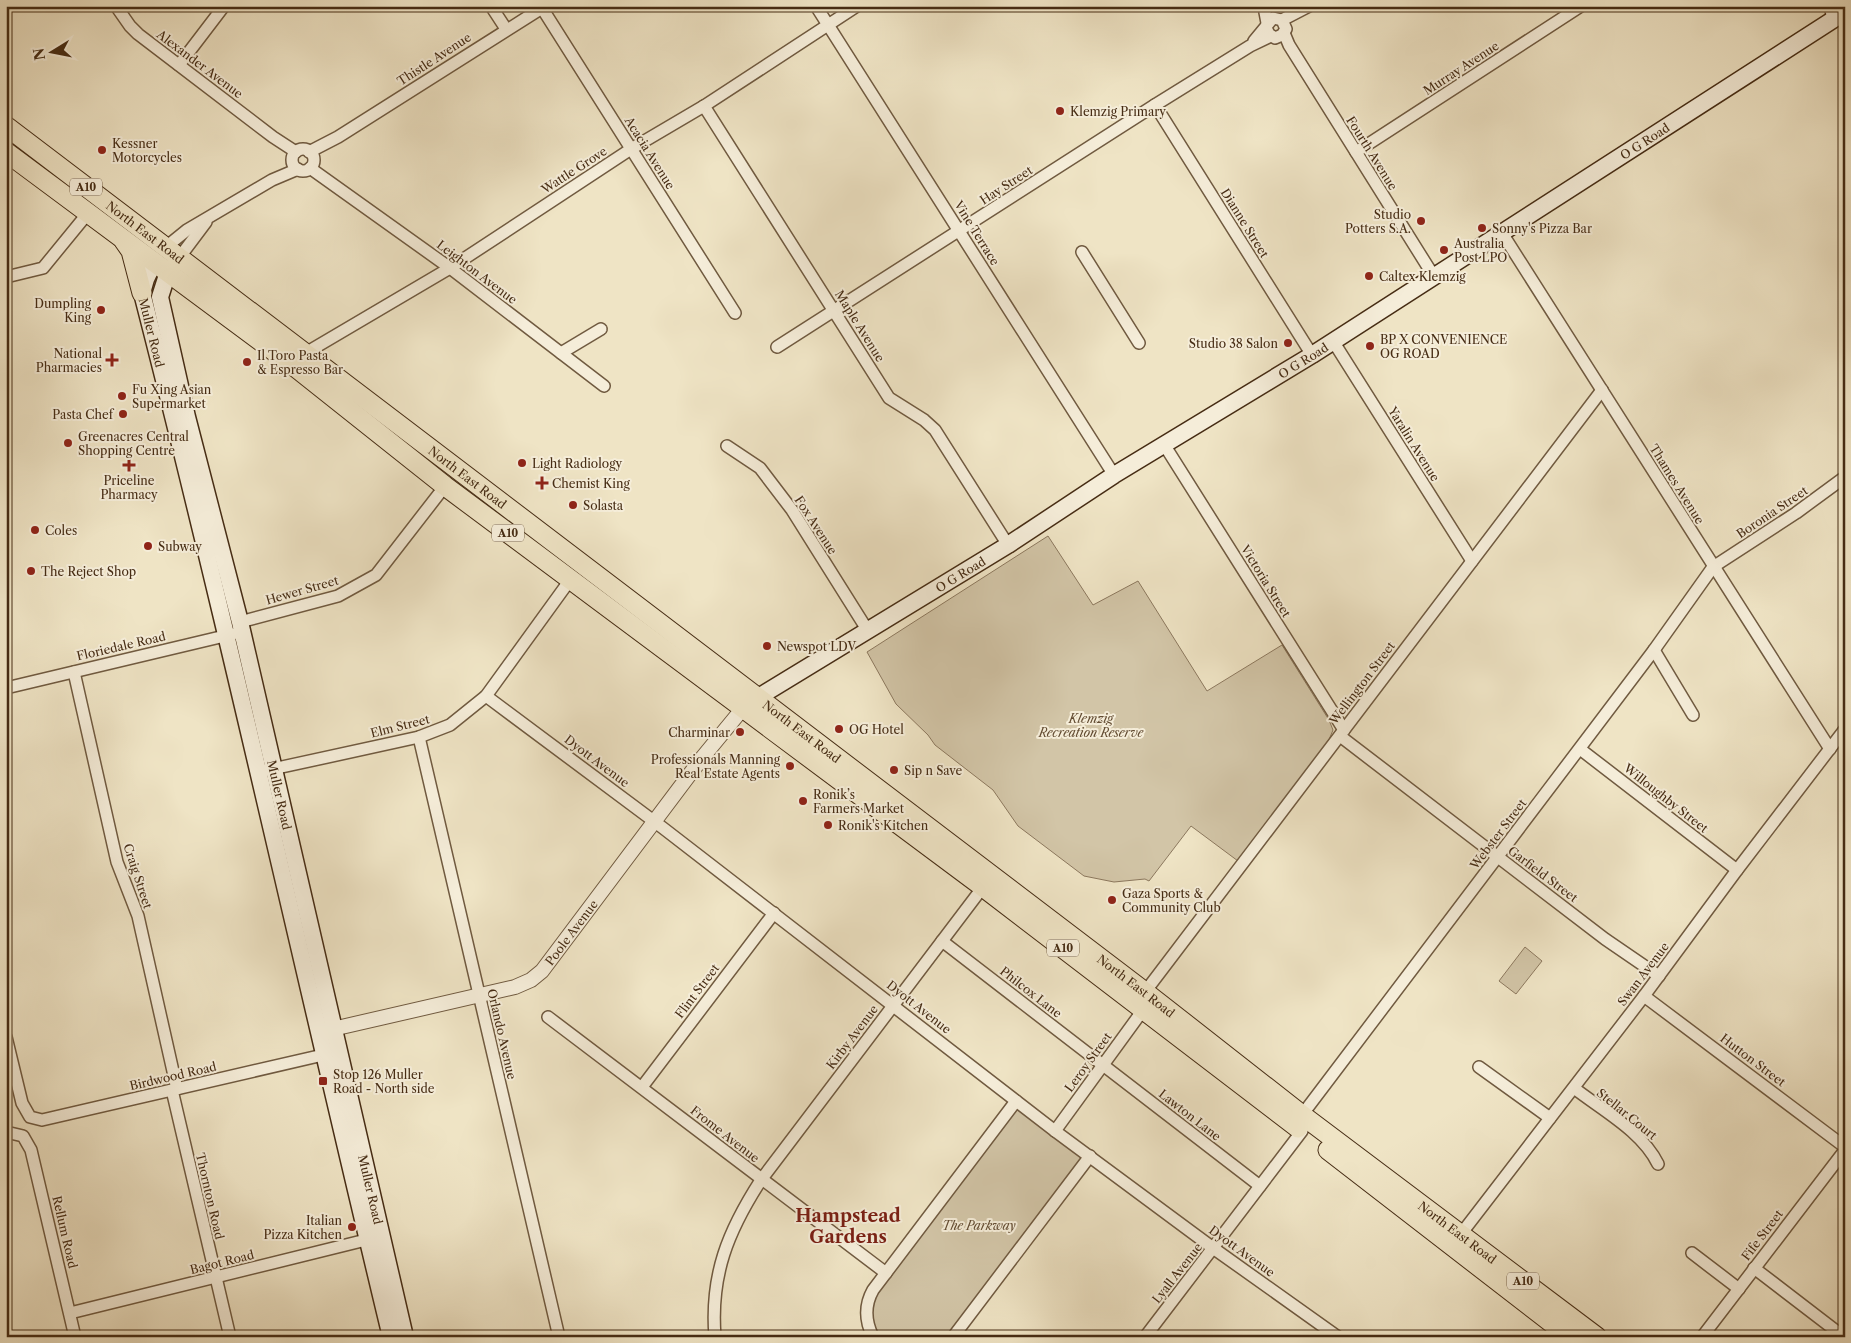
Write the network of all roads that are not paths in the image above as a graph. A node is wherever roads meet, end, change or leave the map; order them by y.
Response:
1 (116, 6) edge
2 (224, 6) edge
3 (492, 6) edge
4 (816, 6) edge
5 (857, 6) edge
6 (1264, 6) edge
7 (1581, 6) edge
8 (543, 7) edge
9 (1304, 9) edge
10 (1839, 10) edge
11 (827, 25) junction
12 (1276, 28) junction
13 (506, 29) junction
14 (179, 65) junction
15 (1155, 105) junction
16 (704, 106) junction
17 (6, 126) edge
18 (631, 149) junction
19 (1356, 152) junction
20 (11, 159) edge
21 (303, 160) junction
22 (88, 213) junction
23 (207, 220) junction
24 (960, 232) junction
25 (1502, 233) junction
26 (120, 237) junction
27 (1082, 252) dead end
28 (167, 260) junction
29 (450, 268) junction
30 (1434, 275) junction
31 (6, 277) edge
32 (142, 293) junction
33 (834, 310) junction
34 (735, 313) dead end
35 (601, 329) dead end
36 (1333, 341) junction
37 (1139, 343) dead end
38 (777, 347) dead end
39 (561, 353) junction
40 (1312, 355) junction
41 (299, 360) junction
42 (604, 386) dead end
43 (1602, 390) junction
44 (181, 418) junction
45 (727, 446) dead end
46 (1165, 446) junction
47 (456, 470) junction
48 (1114, 476) junction
49 (1845, 477) edge
50 (445, 486) junction
51 (1008, 545) junction
52 (1472, 561) junction
53 (582, 563) junction
54 (1713, 567) junction
55 (570, 580) junction
56 (236, 630) junction
57 (868, 631) junction
58 (1654, 650) junction
59 (74, 672) junction
60 (6, 688) edge
61 (486, 696) junction
62 (750, 703) junction
63 (1694, 715) dead end
64 (1845, 729) edge
65 (1342, 733) junction
66 (419, 737) junction
67 (1580, 749) junction
68 (1830, 749) junction
69 (265, 771) junction
70 (655, 821) junction
71 (1498, 857) junction
72 (1737, 870) junction
73 (987, 881) junction
74 (774, 913) junction
75 (942, 941) junction
76 (1659, 976) junction
77 (479, 995) junction
78 (1644, 996) junction
79 (1144, 1001) junction
80 (894, 1005) junction
81 (548, 1018) dead end
82 (325, 1031) junction
83 (6, 1038) edge
84 (323, 1055) junction
85 (1103, 1065) junction
86 (1479, 1067) dead end
87 (642, 1087) junction
88 (1574, 1088) junction
89 (175, 1090) junction
90 (1016, 1101) junction
91 (1550, 1118) junction
92 (1302, 1123) junction
93 (1055, 1131) junction
94 (6, 1132) edge
95 (1845, 1148) edge
96 (1090, 1156) junction
97 (1658, 1164) dead end
98 (761, 1180) junction
99 (1260, 1186) junction
100 (374, 1238) junction
101 (1457, 1239) junction
102 (1213, 1248) junction
103 (1692, 1253) dead end
104 (1754, 1268) junction
105 (886, 1273) junction
106 (215, 1278) junction
107 (1739, 1289) junction
108 (70, 1313) junction
109 (957, 1335) edge
110 (1582, 1335) edge
111 (1337, 1336) edge
112 (75, 1337) edge
113 (230, 1337) edge
114 (391, 1337) edge
115 (404, 1337) edge
116 (559, 1337) edge
117 (715, 1337) edge
118 (873, 1337) edge
119 (1145, 1337) edge
120 (1702, 1337) edge
121 (1844, 1337) edge

1 - 14 street, Alexander Avenue
2 - 14 street
3 - 13 street
4 - 11 street, Vine Terrace
5 - 11 street, Wattle Grove
6 - 12 street, Fourth Avenue
7 - 19 street, Murray Avenue
8 - 13 street, Thistle Avenue
8 - 18 street, Acacia Avenue
9 - 12 street, Hay Street
10 - 25 main road, O G Road
11 - 16 street, Wattle Grove
11 - 24 street, Vine Terrace
12 - 15 street, Hay Street
12 - 19 street, Fourth Avenue
13 - 21 street, Thistle Avenue
14 - 21 street, Alexander Avenue
15 - 24 street, Hay Street
15 - 40 street, Dianne Street
16 - 18 street, Wattle Grove
16 - 33 street, Maple Avenue
17 - 28 highway, North East Road / A10
18 - 29 street, Wattle Grove
18 - 34 street, Acacia Avenue
19 - 30 street, Fourth Avenue
20 - 22 highway, North East Road / A10
21 - 23 street, Thistle Avenue
21 - 29 street, Leighton Avenue
22 - 26 highway, North East Road / A10
22 - 31 street
23 - 28 street, Thistle Avenue
23 - 28 street, Thistle Avenue
24 - 33 street, Hay Street
24 - 48 street, Vine Terrace
25 - 30 main road, O G Road
25 - 43 street, Thames Avenue
26 - 28 highway, North East Road / A10
26 - 32 highway
27 - 37 street
28 - 32 main road, Muller Road
28 - 41 highway, North East Road / A10
28 - 44 main road, Muller Road
29 - 39 street, Leighton Avenue
29 - 41 street, Wattle Grove
30 - 36 main road, O G Road
32 - 44 main road, Muller Road
33 - 38 street, Hay Street
33 - 51 street, Maple Avenue
35 - 39 street
36 - 40 main road, O G Road
36 - 52 street, Yaralin Avenue
39 - 42 street, Leighton Avenue
40 - 46 main road, O G Road
41 - 47 highway, North East Road / A10
41 - 50 highway, North East Road / A10
43 - 52 street, Wellington Street
43 - 54 street, Thames Avenue
44 - 56 main road, Muller Road
45 - 57 street, Fox Avenue
46 - 48 main road, O G Road
46 - 65 street, Victoria Street
47 - 50 highway
47 - 53 highway, North East Road / A10
48 - 51 main road, O G Road
49 - 54 street, Boronia Street
50 - 55 highway, North East Road / A10
50 - 56 street, Hewer Street
51 - 57 main road, O G Road
52 - 65 street, Wellington Street
53 - 55 highway
53 - 62 highway, North East Road / A10
54 - 58 street, Webster Street
54 - 68 street, Thames Avenue
55 - 61 street, Elm Street
55 - 62 highway, North East Road / A10
56 - 59 street, Floriedale Road
56 - 69 main road, Muller Road
57 - 62 main road, O G Road
58 - 63 street
58 - 67 street, Webster Street
59 - 60 street, Floriedale Road
59 - 89 street, Craig Street
61 - 66 street, Elm Street
61 - 70 street, Dyott Avenue
62 - 70 street, Poole Avenue
62 - 73 highway, North East Road / A10
64 - 68 street, Swan Avenue
65 - 71 street, Garfield Street
65 - 79 street, Wellington Street
66 - 69 street, Elm Street
66 - 77 street, Orlando Avenue
67 - 71 street, Webster Street
67 - 72 street, Willoughby Street
68 - 72 street, Swan Avenue
69 - 82 main road, Muller Road
70 - 74 street, Dyott Avenue
70 - 77 street, Poole Avenue
71 - 76 street, Garfield Street
71 - 92 street, Webster Street
72 - 76 street, Swan Avenue
73 - 75 street, Kirby Avenue
73 - 79 highway, North East Road / A10
74 - 80 street, Dyott Avenue
74 - 87 street, Flint Street
75 - 80 street, Kirby Avenue
75 - 85 street, Philcox Lane
76 - 78 street, Swan Avenue
77 - 82 street, Poole Avenue
77 - 116 street, Orlando Avenue
78 - 88 street, Swan Avenue
78 - 95 street, Hutton Street
79 - 85 street, Leroy Street
79 - 92 highway, North East Road / A10
80 - 90 street, Dyott Avenue
80 - 98 street, Kirby Avenue
81 - 87 street, Frome Avenue
82 - 84 main road, Muller Road
82 - 100 main road, Muller Road
83 - 89 street, Birdwood Road
84 - 89 street, Birdwood Road
84 - 100 main road, Muller Road
85 - 93 street, Leroy Street
85 - 99 street, Lawton Lane
86 - 91 street
87 - 98 street, Frome Avenue
88 - 91 street, Swan Avenue
88 - 97 street, Stellar Court
89 - 106 street, Thornton Road
90 - 93 street, Dyott Avenue
90 - 105 street
91 - 101 street, Swan Avenue
92 - 99 street, Lyall Avenue
92 - 101 highway, North East Road / A10
93 - 96 street, Dyott Avenue
94 - 108 street, Rellum Road
95 - 104 street, Fife Street
96 - 102 street, Dyott Avenue
96 - 109 street
98 - 105 street, Frome Avenue
98 - 117 street, Kirby Avenue
99 - 102 street, Lyall Avenue
100 - 106 street, Bagot Road
100 - 114 main road, Muller Road
100 - 115 main road, Muller Road
101 - 110 highway, North East Road / A10
102 - 111 street, Dyott Avenue
102 - 119 street, Lyall Avenue
103 - 107 street
104 - 107 street, Fife Street
104 - 121 street
105 - 118 street
106 - 108 street, Bagot Road
106 - 113 street, Thornton Road
107 - 120 street, Fife Street
108 - 112 street, Rellum Road

